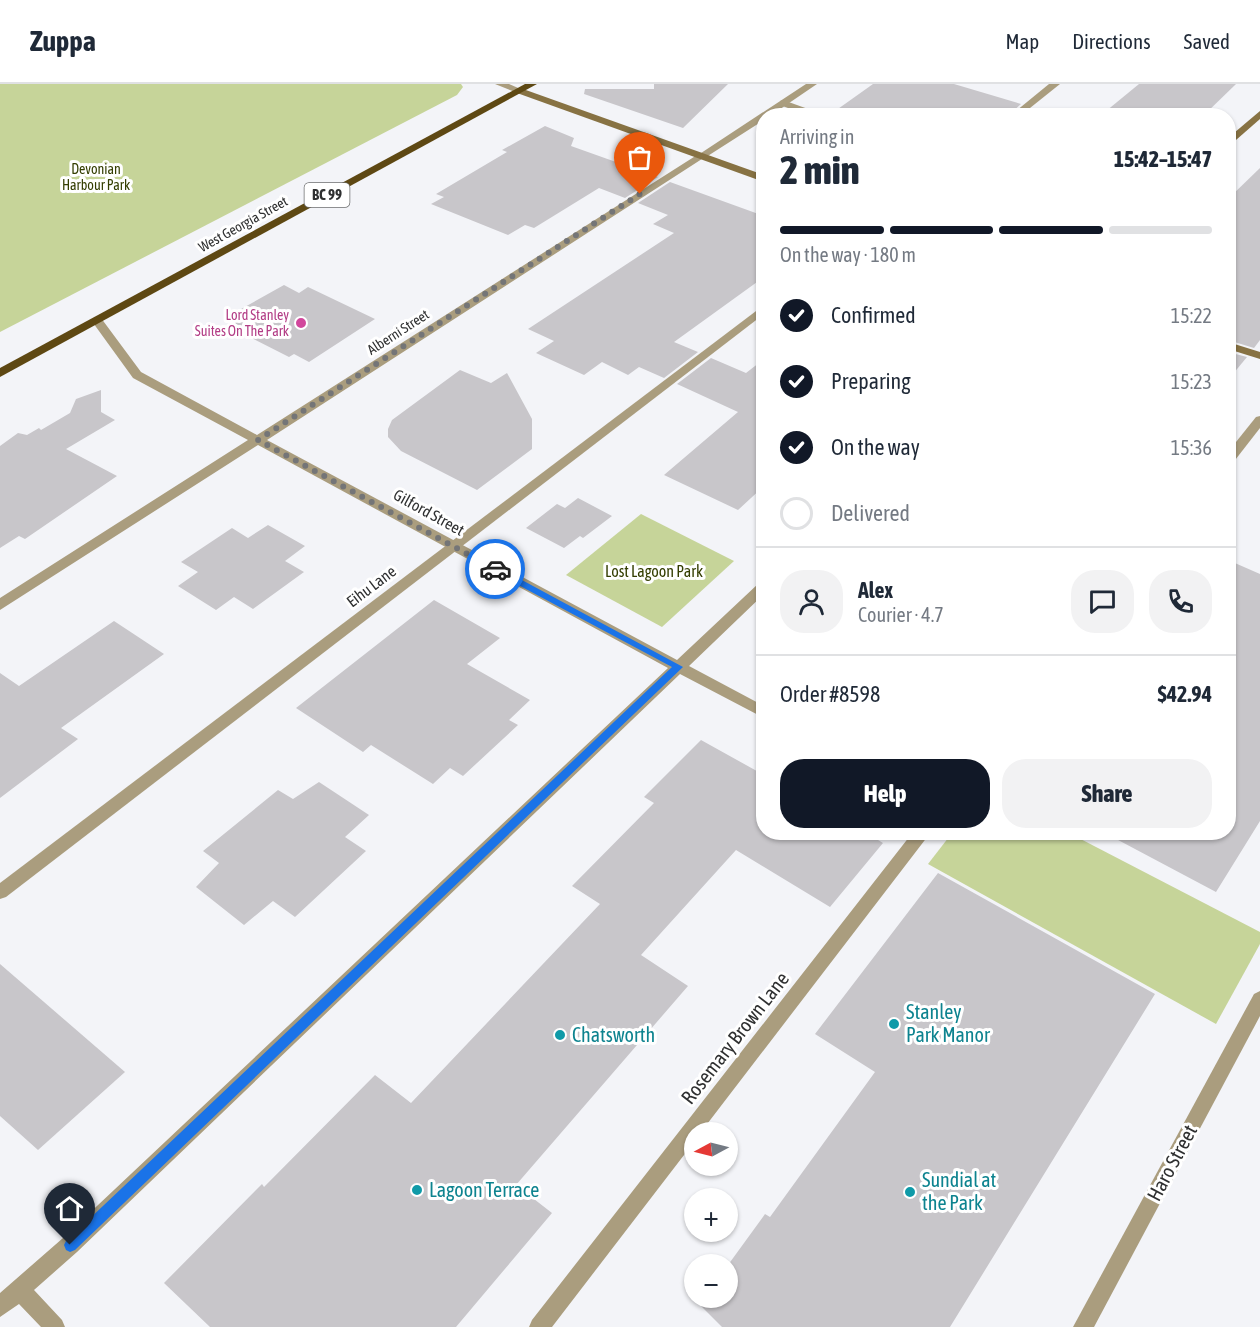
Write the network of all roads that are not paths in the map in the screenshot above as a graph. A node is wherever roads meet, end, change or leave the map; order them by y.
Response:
1 (500, 84) edge
2 (532, 84) edge
3 (812, 84) edge
4 (1055, 84) edge
5 (520, 91) junction
6 (783, 103) junction
7 (775, 108) edge
8 (797, 108) edge
9 (1024, 108) edge
10 (1260, 114) edge
11 (756, 121) edge
12 (1236, 136) edge
13 (700, 157) junction
14 (756, 176) edge
15 (756, 314) edge
16 (98, 320) junction
17 (1236, 348) edge
18 (1260, 356) edge
19 (0, 373) edge
20 (1260, 420) edge
21 (258, 440) junction
22 (1236, 451) edge
23 (453, 546) junction
24 (756, 594) edge
25 (0, 605) edge
26 (678, 667) junction
27 (756, 708) edge
28 (917, 840) edge
29 (0, 892) edge
30 (1260, 999) edge
31 (19, 1289) junction
32 (0, 1307) edge
33 (55, 1327) edge
34 (538, 1327) edge
35 (1083, 1327) edge

1 - 5 street
2 - 5 highway, West Georgia Street / BC 99
3 - 6 street, Alberni Street
4 - 9 street
5 - 13 main road
5 - 16 highway, West Georgia Street / BC 99
6 - 7 street, Alberni Street
6 - 8 street
10 - 12 main road
11 - 13 street, Alberni Street
13 - 14 main road
13 - 21 street, Alberni Street
15 - 23 street, Eihu Lane
16 - 19 highway, West Georgia Street / BC 99
16 - 21 street, Gilford Street
17 - 18 main road
20 - 22 street
21 - 23 street, Gilford Street
21 - 25 street, Alberni Street
23 - 26 street, Gilford Street
23 - 29 street, Eihu Lane
24 - 26 street
26 - 27 street, Gilford Street
26 - 31 street
28 - 34 street, Rosemary Brown Lane
30 - 35 street, Haro Street
31 - 32 street
31 - 33 street

